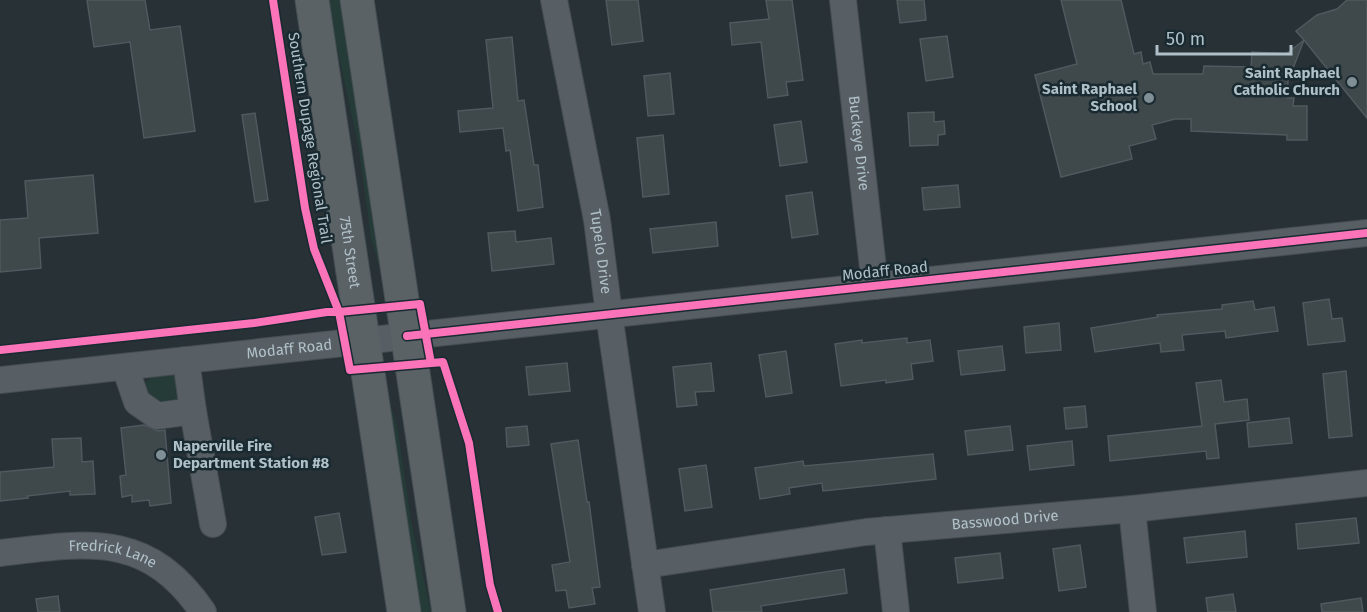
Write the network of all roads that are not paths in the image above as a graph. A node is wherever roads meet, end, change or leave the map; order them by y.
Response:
1 (312, 0) edge
2 (357, 0) edge
3 (554, 0) edge
4 (843, 0) edge
5 (1367, 233) edge
6 (875, 286) junction
7 (609, 314) junction
8 (407, 336) junction
9 (363, 341) junction
10 (186, 360) junction
11 (125, 367) junction
12 (0, 380) edge
13 (193, 411) junction
14 (1367, 483) edge
15 (1132, 508) junction
16 (213, 524) dead end
17 (887, 530) junction
18 (0, 553) edge
19 (645, 565) junction
20 (203, 612) edge
21 (404, 612) edge
22 (449, 612) edge
23 (652, 612) edge
24 (896, 612) edge
25 (1143, 612) edge

1 - 9 main road, 75th Street
2 - 8 main road
3 - 7 street, Tupelo Drive
4 - 6 street, Buckeye Drive
5 - 6 street, Modaff Road
6 - 7 street, Modaff Road
7 - 8 street, Modaff Road
7 - 19 street, Tupelo Drive
8 - 9 street, Modaff Road
8 - 22 main road
9 - 10 street, Modaff Road
9 - 21 main road, 75th Street
10 - 11 street, Modaff Road
10 - 13 street
11 - 12 street, Modaff Road
11 - 13 street
13 - 16 street
14 - 15 street, Basswood Drive
15 - 17 street, Basswood Drive
15 - 25 street
17 - 19 street, Basswood Drive
17 - 24 street
18 - 20 street, Fredrick Lane
19 - 23 street, Tupelo Drive

